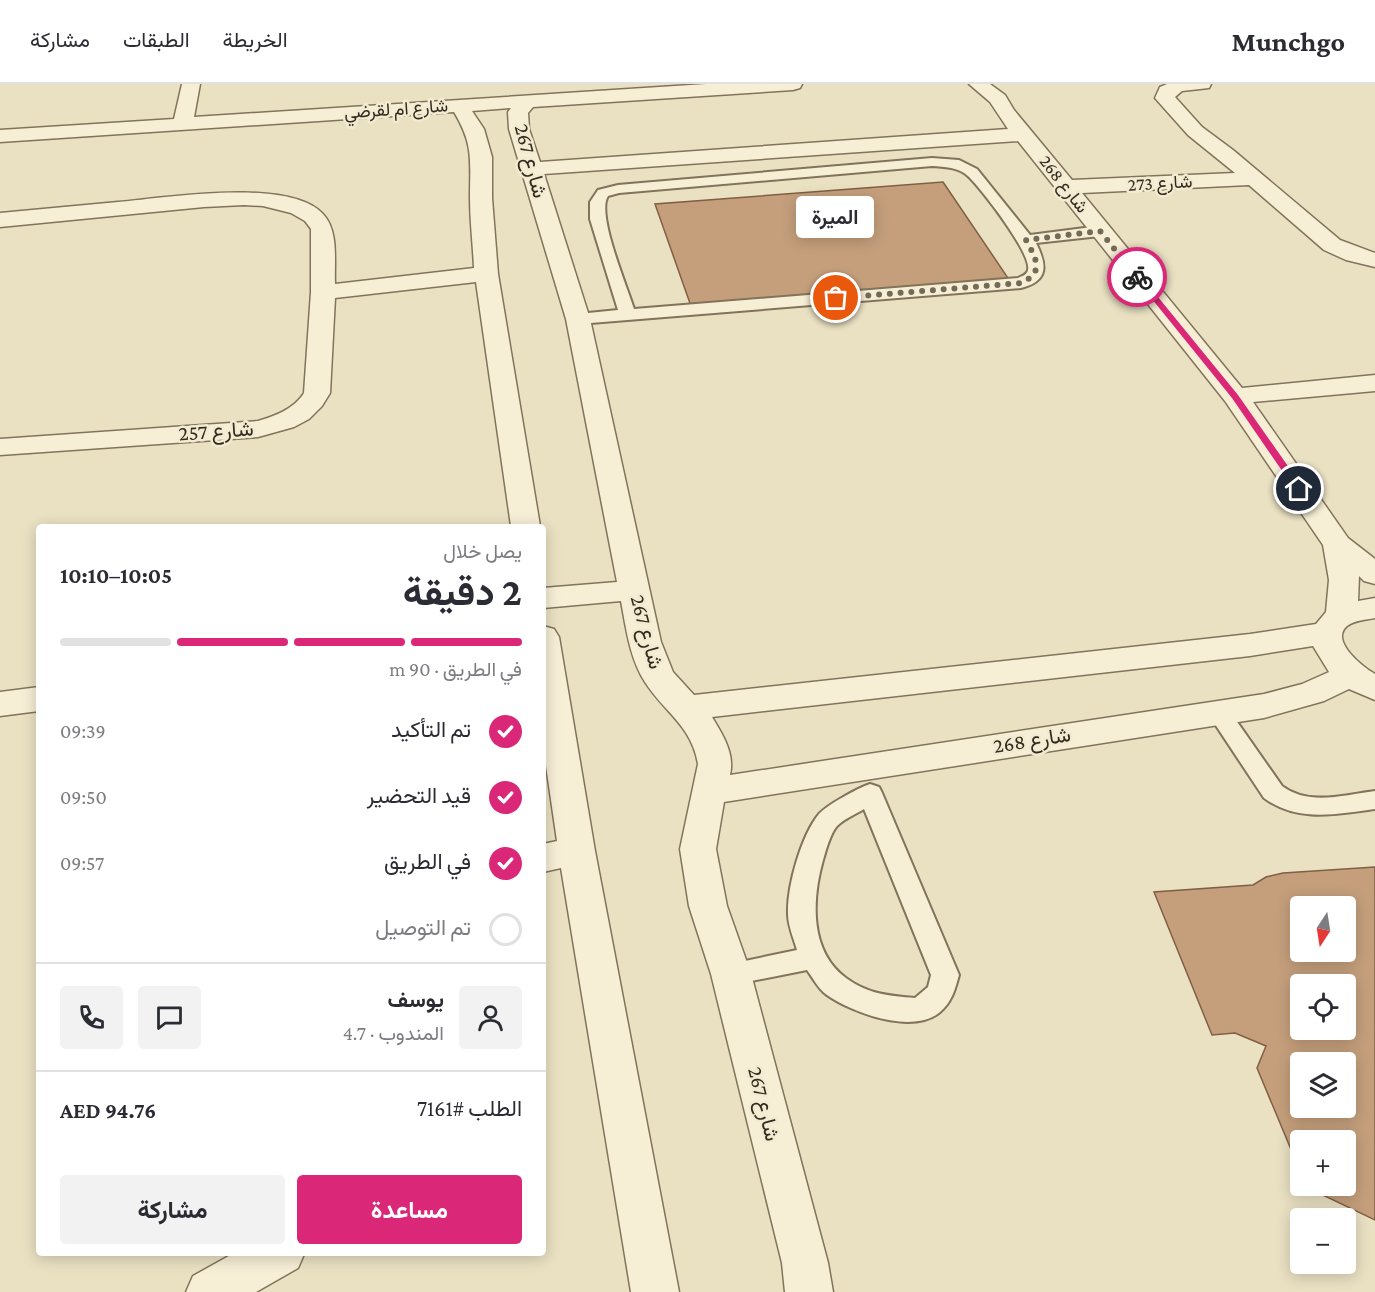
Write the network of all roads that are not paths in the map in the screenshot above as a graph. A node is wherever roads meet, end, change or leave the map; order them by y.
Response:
1 (191, 84) edge
2 (793, 84) edge
3 (960, 84) edge
4 (978, 84) edge
5 (1202, 84) edge
6 (529, 100) junction
7 (459, 105) junction
8 (1005, 112) junction
9 (183, 123) junction
10 (1025, 135) junction
11 (0, 136) edge
12 (532, 169) junction
13 (1253, 178) junction
14 (1066, 188) junction
15 (0, 219) edge
16 (1100, 231) junction
17 (1026, 240) junction
18 (1375, 260) edge
19 (486, 274) junction
20 (323, 292) junction
21 (627, 314) junction
22 (578, 319) junction
23 (1375, 383) edge
24 (1235, 396) junction
25 (0, 447) edge
26 (526, 524) edge
27 (1338, 545) junction
28 (1375, 574) edge
29 (635, 590) junction
30 (546, 598) edge
31 (1375, 608) edge
32 (1334, 624) junction
33 (546, 675) edge
34 (1362, 682) edge
35 (36, 699) edge
36 (0, 704) edge
37 (687, 708) junction
38 (1218, 712) junction
39 (866, 780) junction
40 (709, 791) junction
41 (1375, 800) edge
42 (560, 854) edge
43 (813, 958) junction
44 (731, 975) junction
45 (275, 1256) edge
46 (210, 1292) edge
47 (655, 1292) edge
48 (808, 1292) edge

1 - 9 street
2 - 6 street, شارع ام لقرضي
3 - 8 street, شارع 268
4 - 8 street, شارع 268
5 - 13 street
6 - 7 street, شارع ام لقرضي
6 - 12 street, شارع 267
7 - 9 street, شارع ام لقرضي
7 - 19 street
8 - 10 street, شارع 268
9 - 11 street, شارع ام لقرضي
10 - 12 street
10 - 14 street, شارع 268
12 - 22 street, شارع 267
13 - 14 street, شارع 273
13 - 18 street
14 - 16 street, شارع 268
15 - 20 street, شارع 257
16 - 17 lane
16 - 24 street, شارع 268
17 - 21 lane
17 - 21 lane
19 - 20 street
19 - 26 street
20 - 25 street, شارع 257
21 - 22 lane
22 - 29 street, شارع 267
23 - 24 street
24 - 27 street, شارع 268
27 - 28 street, شارع 268
27 - 32 street, شارع 268
29 - 30 street
29 - 37 street, شارع 267
31 - 32 street
32 - 34 street
32 - 37 street
33 - 42 street
34 - 38 street, شارع 268
35 - 36 street
37 - 40 street, شارع 267
38 - 39 street, شارع 268
38 - 41 lane
39 - 40 street, شارع 268
39 - 43 lane
39 - 43 lane
40 - 44 street, شارع 267
42 - 47 street
43 - 44 lane
44 - 48 street, شارع 267
45 - 46 street

